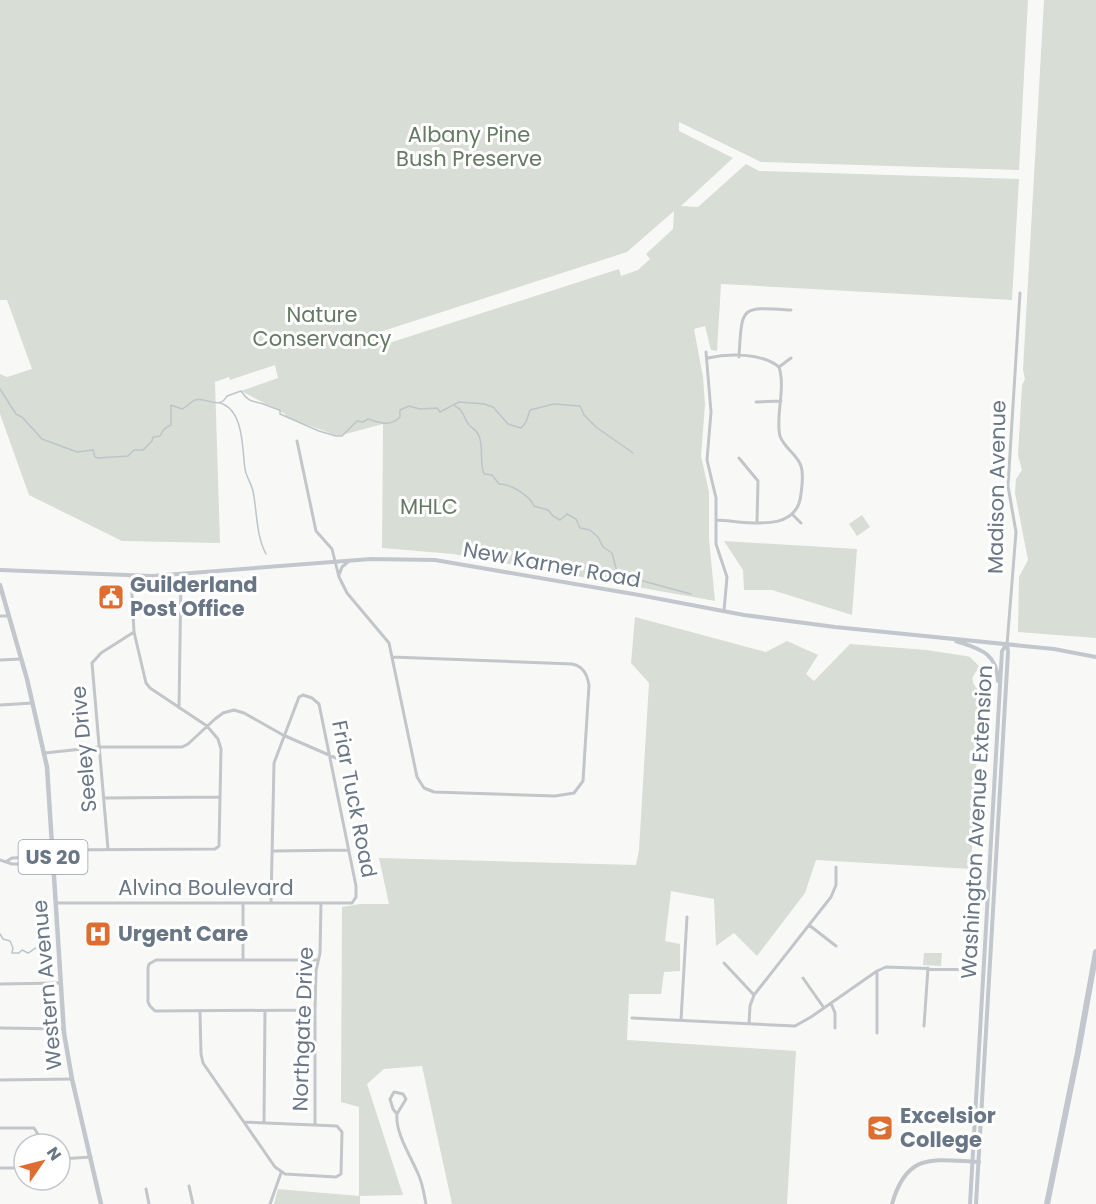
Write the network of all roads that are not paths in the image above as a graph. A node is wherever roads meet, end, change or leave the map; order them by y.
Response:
1 (1020, 293) dead end
2 (791, 310) dead end
3 (706, 352) dead end
4 (739, 357) junction
5 (708, 358) junction
6 (791, 358) dead end
7 (779, 367) junction
8 (781, 401) junction
9 (756, 402) dead end
10 (297, 441) dead end
11 (739, 458) dead end
12 (793, 515) junction
13 (716, 520) junction
14 (757, 522) junction
15 (801, 523) dead end
16 (351, 560) junction
17 (335, 562) junction
18 (0, 570) edge
19 (182, 575) junction
20 (131, 576) junction
21 (339, 577) junction
22 (0, 585) edge
23 (724, 611) junction
24 (0, 616) edge
25 (9, 616) junction
26 (134, 632) junction
27 (946, 638) junction
28 (1007, 645) junction
29 (392, 657) junction
30 (1096, 657) edge
31 (21, 659) junction
32 (0, 660) edge
33 (33, 703) junction
34 (0, 705) edge
35 (999, 706) junction
36 (179, 708) junction
37 (207, 726) junction
38 (283, 735) junction
39 (100, 747) junction
40 (45, 753) junction
41 (330, 756) junction
42 (345, 762) dead end
43 (220, 797) junction
44 (105, 798) junction
45 (108, 849) junction
46 (349, 850) junction
47 (273, 851) junction
48 (53, 853) junction
49 (0, 860) edge
50 (7, 861) junction
51 (53, 864) junction
52 (836, 867) dead end
53 (355, 900) joint
54 (56, 903) junction
55 (243, 903) junction
56 (271, 903) junction
57 (321, 903) junction
58 (687, 917) dead end
59 (809, 925) junction
60 (836, 946) dead end
61 (1096, 952) edge
62 (243, 959) junction
63 (318, 960) junction
64 (724, 963) dead end
65 (928, 968) junction
66 (970, 970) dead end
67 (877, 971) junction
68 (803, 978) dead end
69 (60, 983) junction
70 (0, 984) edge
71 (754, 995) junction
72 (831, 1003) junction
73 (824, 1008) junction
74 (315, 1010) junction
75 (265, 1011) junction
76 (200, 1012) junction
77 (632, 1018) dead end
78 (681, 1021) junction
79 (749, 1024) junction
80 (924, 1026) dead end
81 (0, 1028) edge
82 (835, 1028) dead end
83 (64, 1029) junction
84 (877, 1033) dead end
85 (72, 1079) junction
86 (0, 1080) edge
87 (397, 1114) junction
88 (913, 1115) dead end
89 (962, 1117) dead end
90 (244, 1122) junction
91 (264, 1122) junction
92 (315, 1124) junction
93 (0, 1128) edge
94 (38, 1132) edge
95 (90, 1157) junction
96 (72, 1158) edge
97 (972, 1161) junction
98 (979, 1162) junction
99 (281, 1173) junction
100 (189, 1186) dead end
101 (146, 1189) dead end
102 (101, 1204) edge
103 (149, 1204) edge
104 (193, 1204) edge
105 (270, 1204) edge
106 (426, 1204) edge
107 (892, 1204) edge
108 (970, 1204) edge
109 (976, 1204) edge
110 (1049, 1204) edge

1 - 28 street, Madison Avenue
2 - 4 street
3 - 5 street
4 - 5 street
4 - 7 street
5 - 13 street
6 - 7 street
7 - 8 street
8 - 9 street
8 - 12 street
10 - 17 street
11 - 14 street
12 - 14 street
12 - 15 street
13 - 14 street
13 - 23 street
16 - 17 main road, New Karner Road
16 - 21 street
16 - 23 main road, New Karner Road
17 - 19 main road, New Karner Road
17 - 21 street
18 - 20 main road, New Karner Road
19 - 20 main road, New Karner Road
19 - 36 street
20 - 26 street
21 - 29 street
22 - 25 main road, Western Avenue / US 20
23 - 27 main road, New Karner Road
24 - 25 street
25 - 31 main road, Western Avenue / US 20
26 - 36 street
26 - 39 street, Seeley Drive
27 - 28 main road, New Karner Road
27 - 35 main road
28 - 30 main road, New Karner Road
28 - 35 main road, Washington Avenue Extension
28 - 98 main road, Washington Avenue Extension
29 - 29 street
31 - 32 street
31 - 33 main road, Western Avenue / US 20
33 - 34 street
33 - 40 main road, Western Avenue / US 20
35 - 97 main road, Washington Avenue Extension
36 - 37 street
37 - 38 street
37 - 39 street
37 - 43 street
38 - 41 street
38 - 41 street, Friar Tuck Road
38 - 47 street
39 - 40 street
39 - 44 street, Seeley Drive
40 - 48 main road, Western Avenue / US 20
41 - 42 street
41 - 46 street, Friar Tuck Road
43 - 44 street
43 - 45 street
44 - 45 street, Seeley Drive
45 - 48 street
46 - 47 street
46 - 53 street, Friar Tuck Road
47 - 56 street
48 - 50 street
48 - 51 main road, Western Avenue / US 20
49 - 50 street
50 - 51 street
51 - 54 main road, Western Avenue / US 20
52 - 59 street
53 - 57 street, Alvina Boulevard
54 - 55 street, Alvina Boulevard
54 - 69 main road, Western Avenue / US 20
55 - 56 street, Alvina Boulevard
55 - 62 street
56 - 57 street, Alvina Boulevard
57 - 63 street, Northgate Drive
58 - 78 street
59 - 60 street
59 - 71 street
61 - 110 highway
62 - 63 street
62 - 76 street
63 - 74 street, Northgate Drive
64 - 71 street
65 - 66 street
65 - 67 street
65 - 80 street
67 - 72 street
67 - 84 street
68 - 73 street
69 - 70 street
69 - 83 main road, Western Avenue / US 20
71 - 79 street
72 - 73 street
72 - 82 street
73 - 79 street
74 - 75 street
74 - 92 street, Northgate Drive
75 - 76 street
75 - 91 street
76 - 90 street
77 - 78 street
78 - 79 street
81 - 83 street
83 - 85 main road, Western Avenue / US 20
85 - 86 street
85 - 95 main road, Western Avenue / US 20
87 - 87 street
87 - 106 street
88 - 89 street
90 - 91 street
90 - 99 street
91 - 92 street
92 - 99 street, Northgate Drive
93 - 94 street
95 - 96 street
95 - 102 main road, Western Avenue / US 20
97 - 98 street
97 - 107 street
97 - 108 main road, Washington Avenue Extension
98 - 109 main road, Washington Avenue Extension
99 - 105 street
100 - 104 street
101 - 103 street

